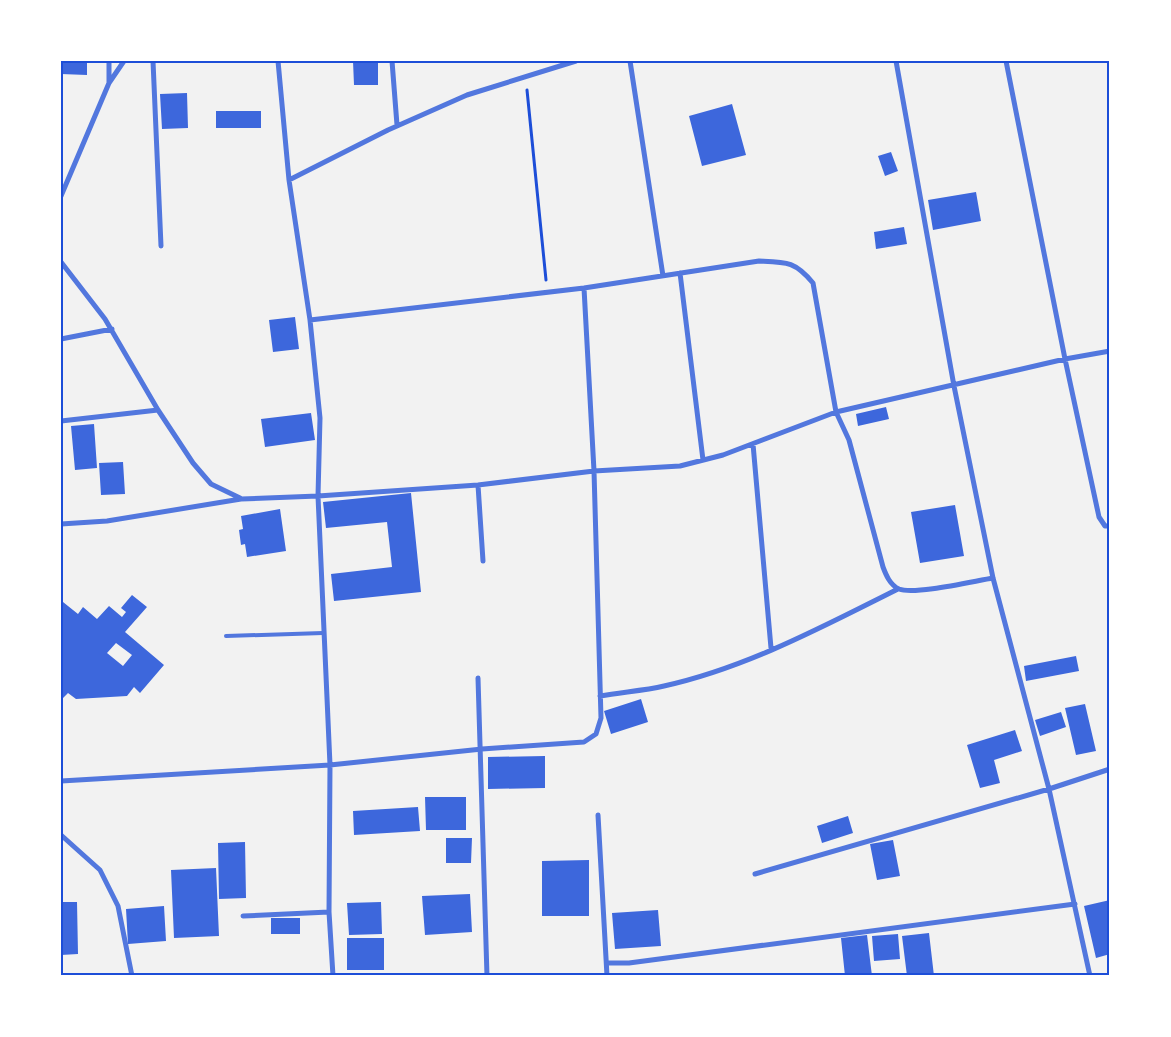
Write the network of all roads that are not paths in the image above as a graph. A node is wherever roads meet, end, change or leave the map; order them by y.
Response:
1 (109, 61) edge
2 (124, 61) edge
3 (154, 61) edge
4 (278, 61) edge
5 (392, 61) edge
6 (576, 61) edge
7 (630, 61) edge
8 (896, 61) edge
9 (1006, 61) edge
10 (109, 83) junction
11 (397, 125) junction
12 (289, 180) junction
13 (61, 196) edge
14 (161, 246) dead end
15 (61, 262) edge
16 (680, 273) junction
17 (664, 276) junction
18 (584, 288) junction
19 (310, 320) junction
20 (112, 330) junction
21 (61, 339) edge
22 (1110, 351) edge
23 (1064, 359) junction
24 (954, 386) junction
25 (158, 410) junction
26 (836, 412) junction
27 (61, 421) edge
28 (753, 444) junction
29 (703, 460) junction
30 (594, 470) junction
31 (478, 485) junction
32 (318, 496) junction
33 (241, 499) junction
34 (61, 524) edge
35 (1110, 526) edge
36 (483, 561) dead end
37 (993, 578) junction
38 (898, 589) junction
39 (323, 633) junction
40 (226, 636) dead end
41 (771, 648) junction
42 (478, 678) dead end
43 (600, 696) junction
44 (482, 749) junction
45 (330, 765) junction
46 (1110, 769) edge
47 (61, 780) edge
48 (1049, 789) junction
49 (598, 816) dead end
50 (61, 835) edge
51 (755, 874) dead end
52 (1075, 904) junction
53 (329, 912) junction
54 (244, 916) dead end
55 (607, 963) junction
56 (132, 976) edge
57 (333, 976) edge
58 (487, 976) edge
59 (607, 976) edge
60 (1090, 976) edge

1 - 10 street
2 - 10 street
3 - 14 street
4 - 12 street
5 - 11 street
6 - 11 street
7 - 17 street
8 - 24 street
9 - 23 street
10 - 13 street
11 - 12 street
12 - 19 street
15 - 20 street
16 - 17 street
16 - 26 street
16 - 29 street
17 - 18 street
18 - 19 street
18 - 30 street
19 - 32 street
20 - 21 street
20 - 25 street
22 - 23 street
23 - 24 street
23 - 35 street
24 - 26 street
24 - 37 street
25 - 27 street
25 - 33 street
26 - 28 street
26 - 38 street
28 - 29 street
28 - 41 street
29 - 30 street
30 - 31 street
30 - 43 street
31 - 32 street
31 - 36 street
32 - 33 street
32 - 39 street
33 - 34 street
37 - 38 street
37 - 48 street
38 - 41 street
39 - 40 lane
39 - 45 street
41 - 43 street
42 - 44 street
43 - 44 street
44 - 45 street
44 - 58 street
45 - 47 street
45 - 53 street
46 - 48 street
48 - 51 street
48 - 52 street
49 - 55 street
50 - 56 street
52 - 55 street
52 - 60 street
53 - 54 street
53 - 57 street
55 - 59 street

